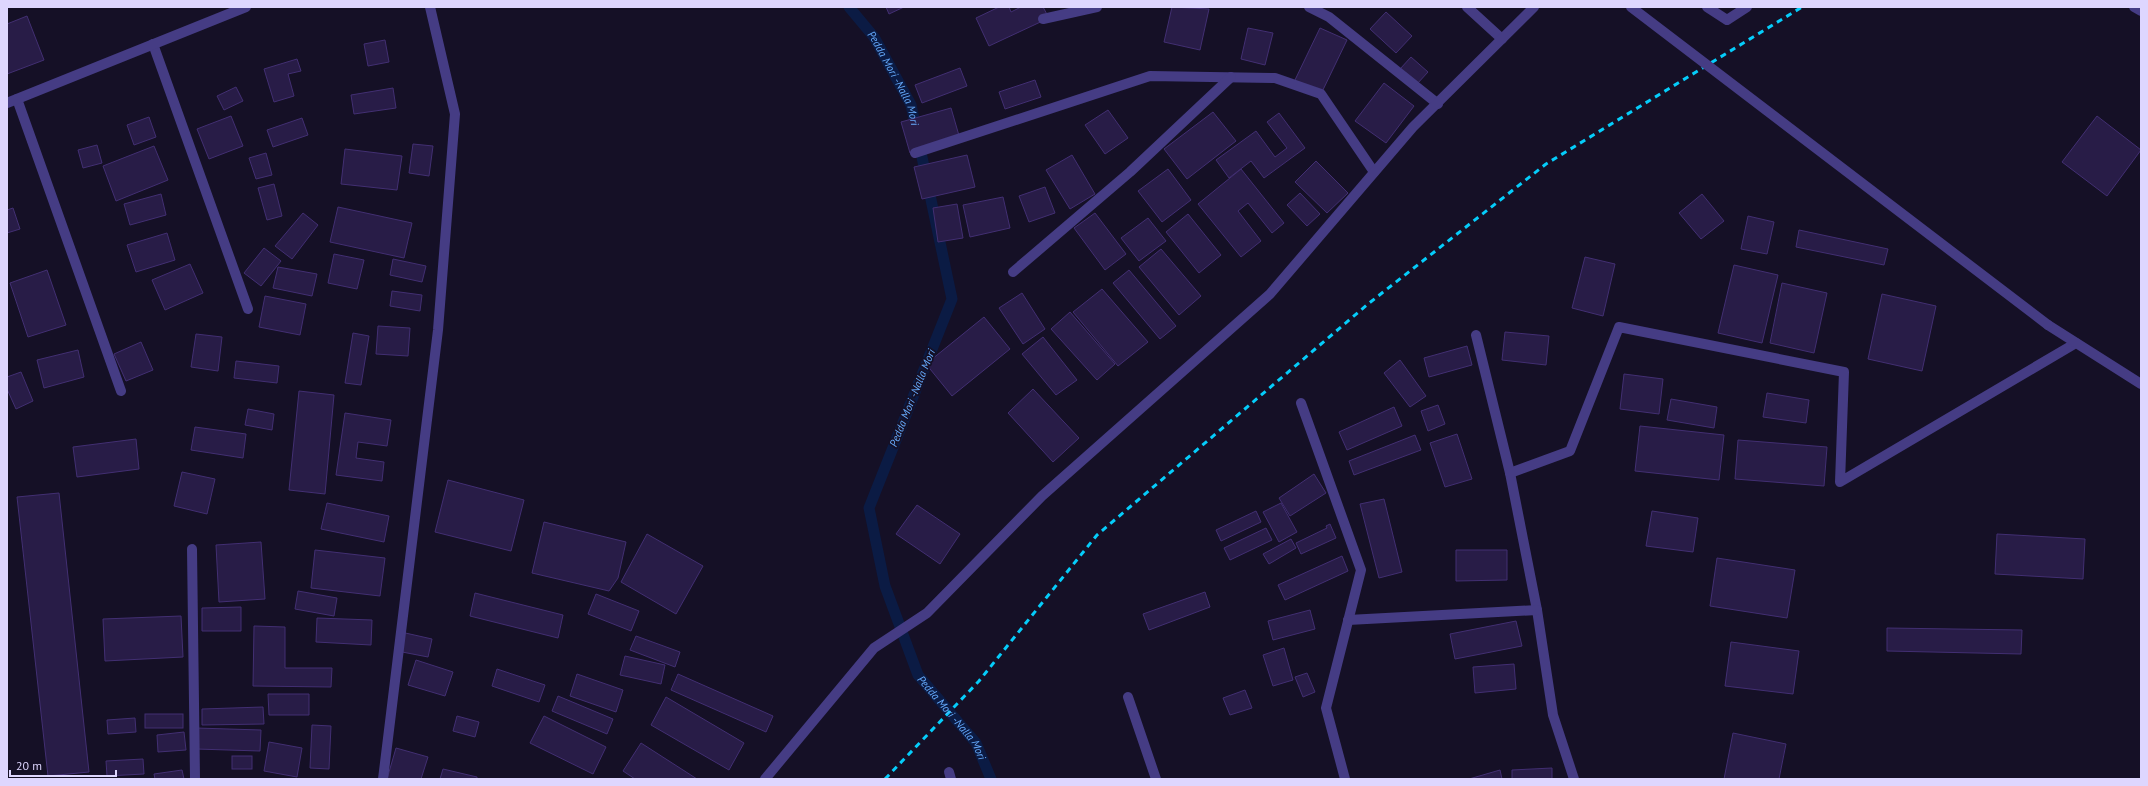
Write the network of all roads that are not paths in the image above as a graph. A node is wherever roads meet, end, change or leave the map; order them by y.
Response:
1 (246, 7) edge
2 (430, 7) edge
3 (1096, 7) edge
4 (1309, 7) edge
5 (1467, 7) edge
6 (1534, 7) edge
7 (1631, 7) edge
8 (1707, 7) edge
9 (1747, 7) edge
10 (2134, 7) edge
11 (2141, 11) edge
12 (1043, 19) dead end
13 (1502, 39) junction
14 (153, 44) junction
15 (1231, 78) junction
16 (17, 99) junction
17 (7, 103) edge
18 (1438, 104) junction
19 (915, 153) dead end
20 (1374, 172) junction
21 (1013, 272) dead end
22 (248, 309) dead end
23 (1476, 335) dead end
24 (2076, 343) junction
25 (2141, 384) edge
26 (121, 390) dead end
27 (1301, 403) dead end
28 (1510, 474) junction
29 (192, 549) dead end
30 (1537, 610) junction
31 (1348, 620) junction
32 (1128, 697) dead end
33 (195, 779) edge
34 (382, 779) edge
35 (765, 779) edge
36 (1156, 779) edge
37 (1346, 779) edge
38 (1574, 779) edge

1 - 14 street
2 - 34 street
3 - 12 street
4 - 18 street
5 - 13 street
6 - 13 street
7 - 24 street, bridge
8 - 9 street
10 - 11 street
13 - 18 street
14 - 16 street
14 - 22 street
15 - 19 street
15 - 20 street
15 - 21 street
16 - 17 street
16 - 26 street
18 - 20 street
20 - 35 street
23 - 28 street
24 - 25 street
24 - 28 street
27 - 31 street
28 - 30 street
29 - 33 street
30 - 31 street
30 - 38 street
31 - 37 street
32 - 36 street

